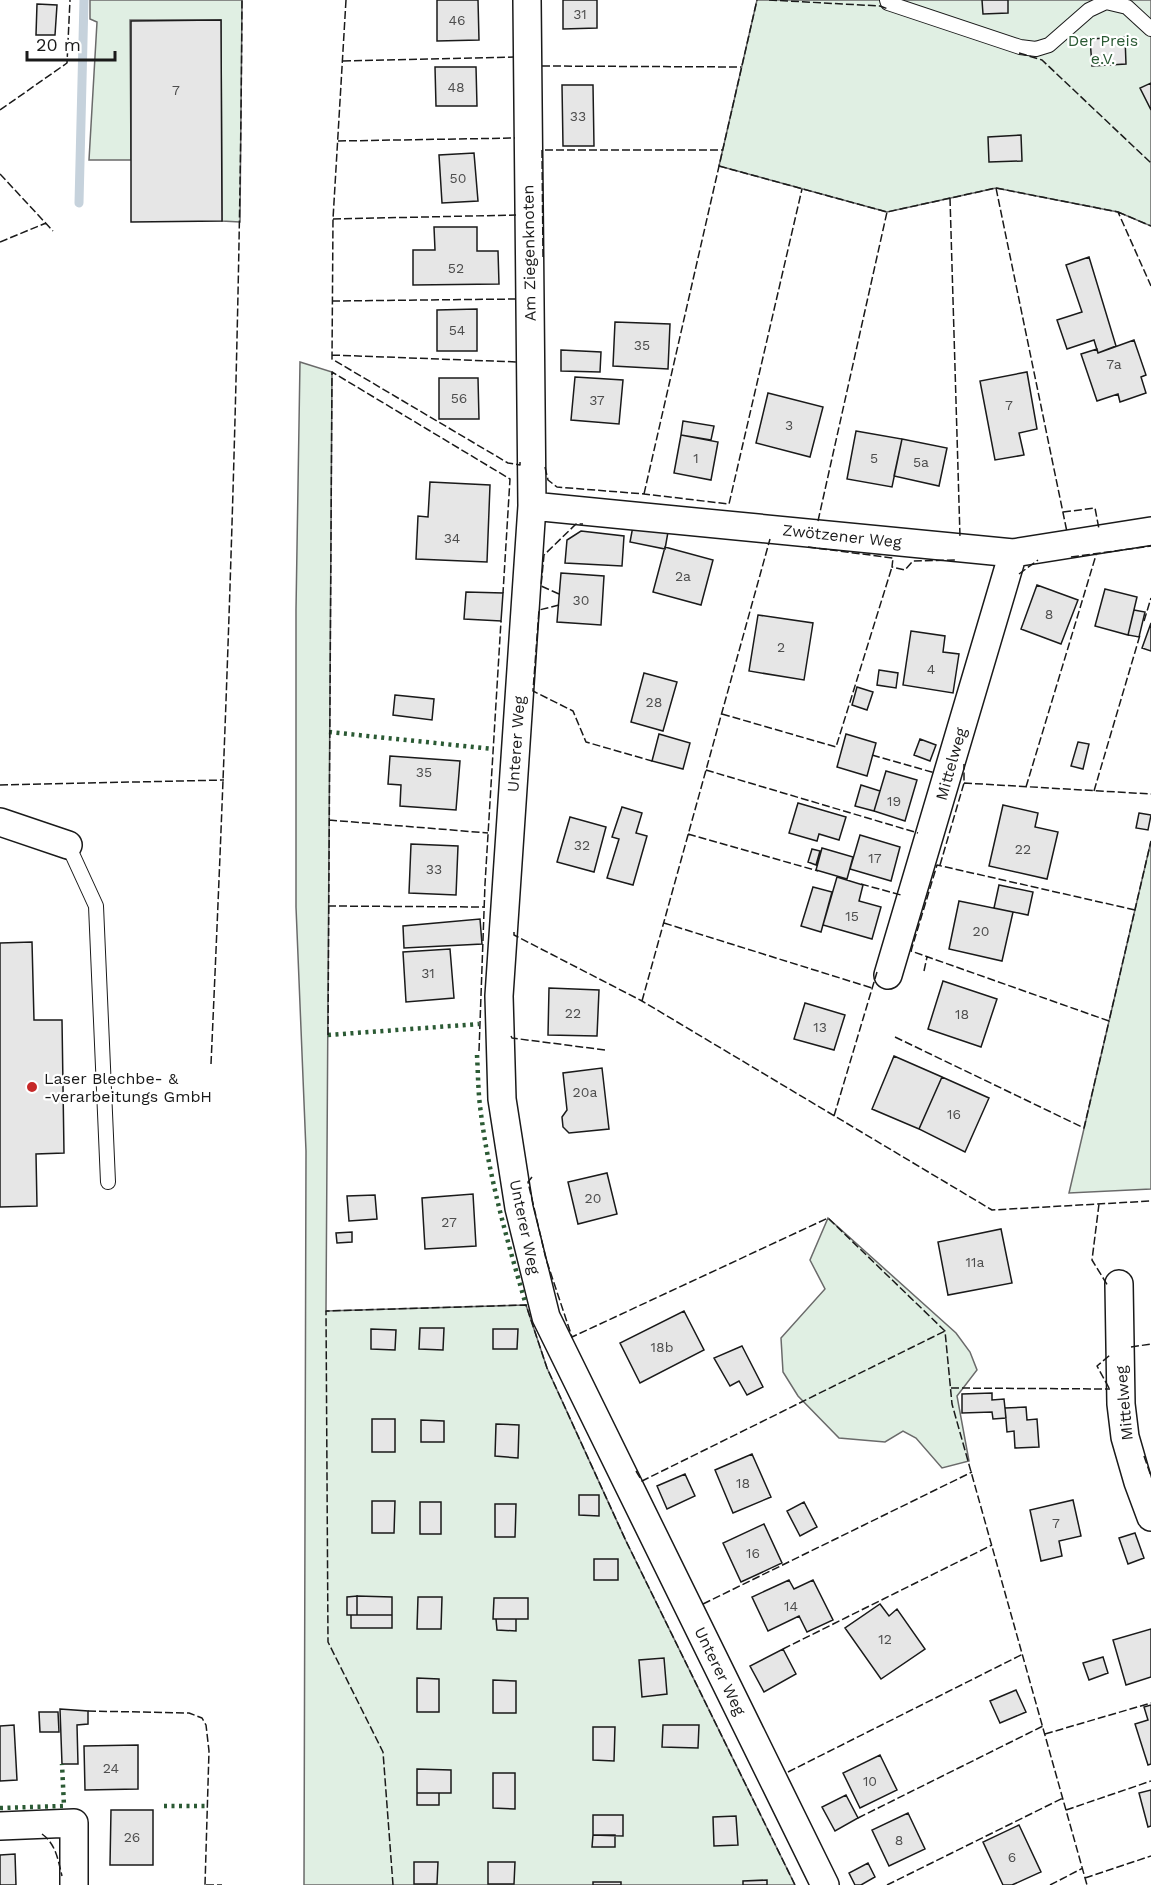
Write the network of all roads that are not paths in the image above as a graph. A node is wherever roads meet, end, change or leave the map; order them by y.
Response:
1 (527, 0) edge
2 (887, 0) edge
3 (1151, 29) edge
4 (532, 506) junction
5 (1151, 531) edge
6 (1013, 553) junction
7 (0, 822) edge
8 (68, 845) joint
9 (888, 975) dead end
10 (108, 1182) dead end
11 (1119, 1284) dead end
12 (1151, 1517) edge
13 (0, 1826) edge
14 (74, 1885) edge
15 (825, 1885) edge

1 - 4 street, Am Ziegenknoten
2 - 3 lane
4 - 6 street, Zwötzener Weg
4 - 15 street, Unterer Weg
5 - 6 street, Zwötzener Weg
6 - 9 street, Mittelweg
7 - 8 street
8 - 10 lane
11 - 12 street, Mittelweg
13 - 14 street

